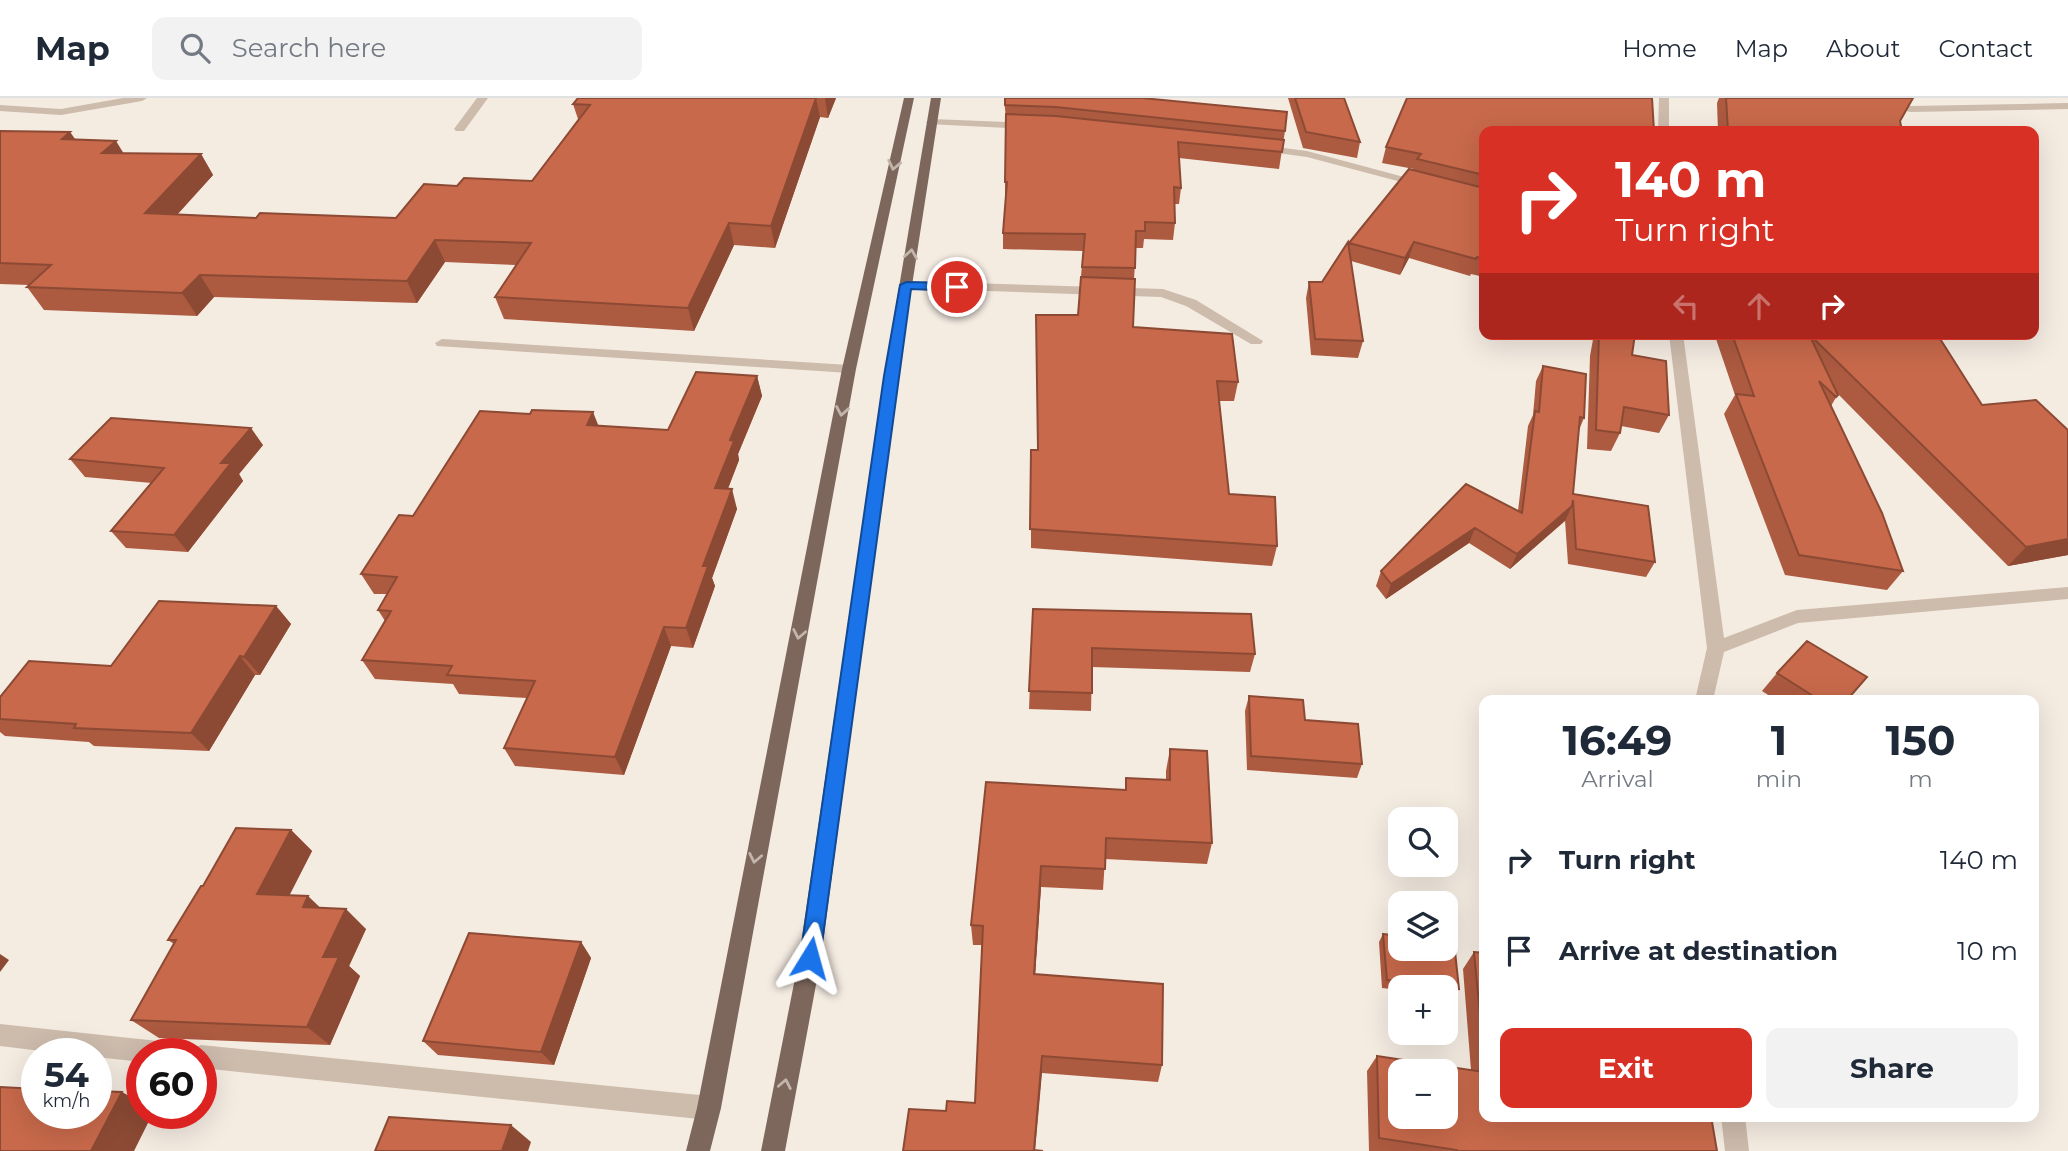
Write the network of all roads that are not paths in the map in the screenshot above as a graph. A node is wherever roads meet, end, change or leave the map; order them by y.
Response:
1 (142, 98) edge
2 (483, 98) edge
3 (909, 98) edge
4 (936, 98) edge
5 (1664, 98) edge
6 (1869, 98) edge
7 (2068, 106) edge
8 (0, 108) edge
9 (932, 122) junction
10 (1042, 126) edge
11 (1664, 126) edge
12 (460, 129) dead end
13 (1246, 146) edge
14 (1437, 187) edge
15 (906, 285) junction
16 (1677, 340) edge
17 (1256, 341) dead end
18 (442, 343) dead end
19 (849, 369) junction
20 (2068, 593) edge
21 (1716, 648) junction
22 (1705, 695) edge
23 (0, 1035) edge
24 (126, 1049) edge
25 (217, 1058) edge
26 (709, 1108) junction
27 (1734, 1122) edge
28 (698, 1151) edge
29 (773, 1151) edge
30 (1737, 1151) edge

1 - 8 street
2 - 12 street
3 -> 19 main road
4 - 9 main road
5 - 11 street
6 - 7 street
9 - 10 street
15 -> 9 main road
13 - 14 street
15 - 17 street
29 -> 15 main road
16 - 21 street
18 - 19 street
19 -> 26 main road
20 - 21 street
21 - 22 street
23 - 24 street
25 - 26 street
26 - 28 main road
27 - 30 street

